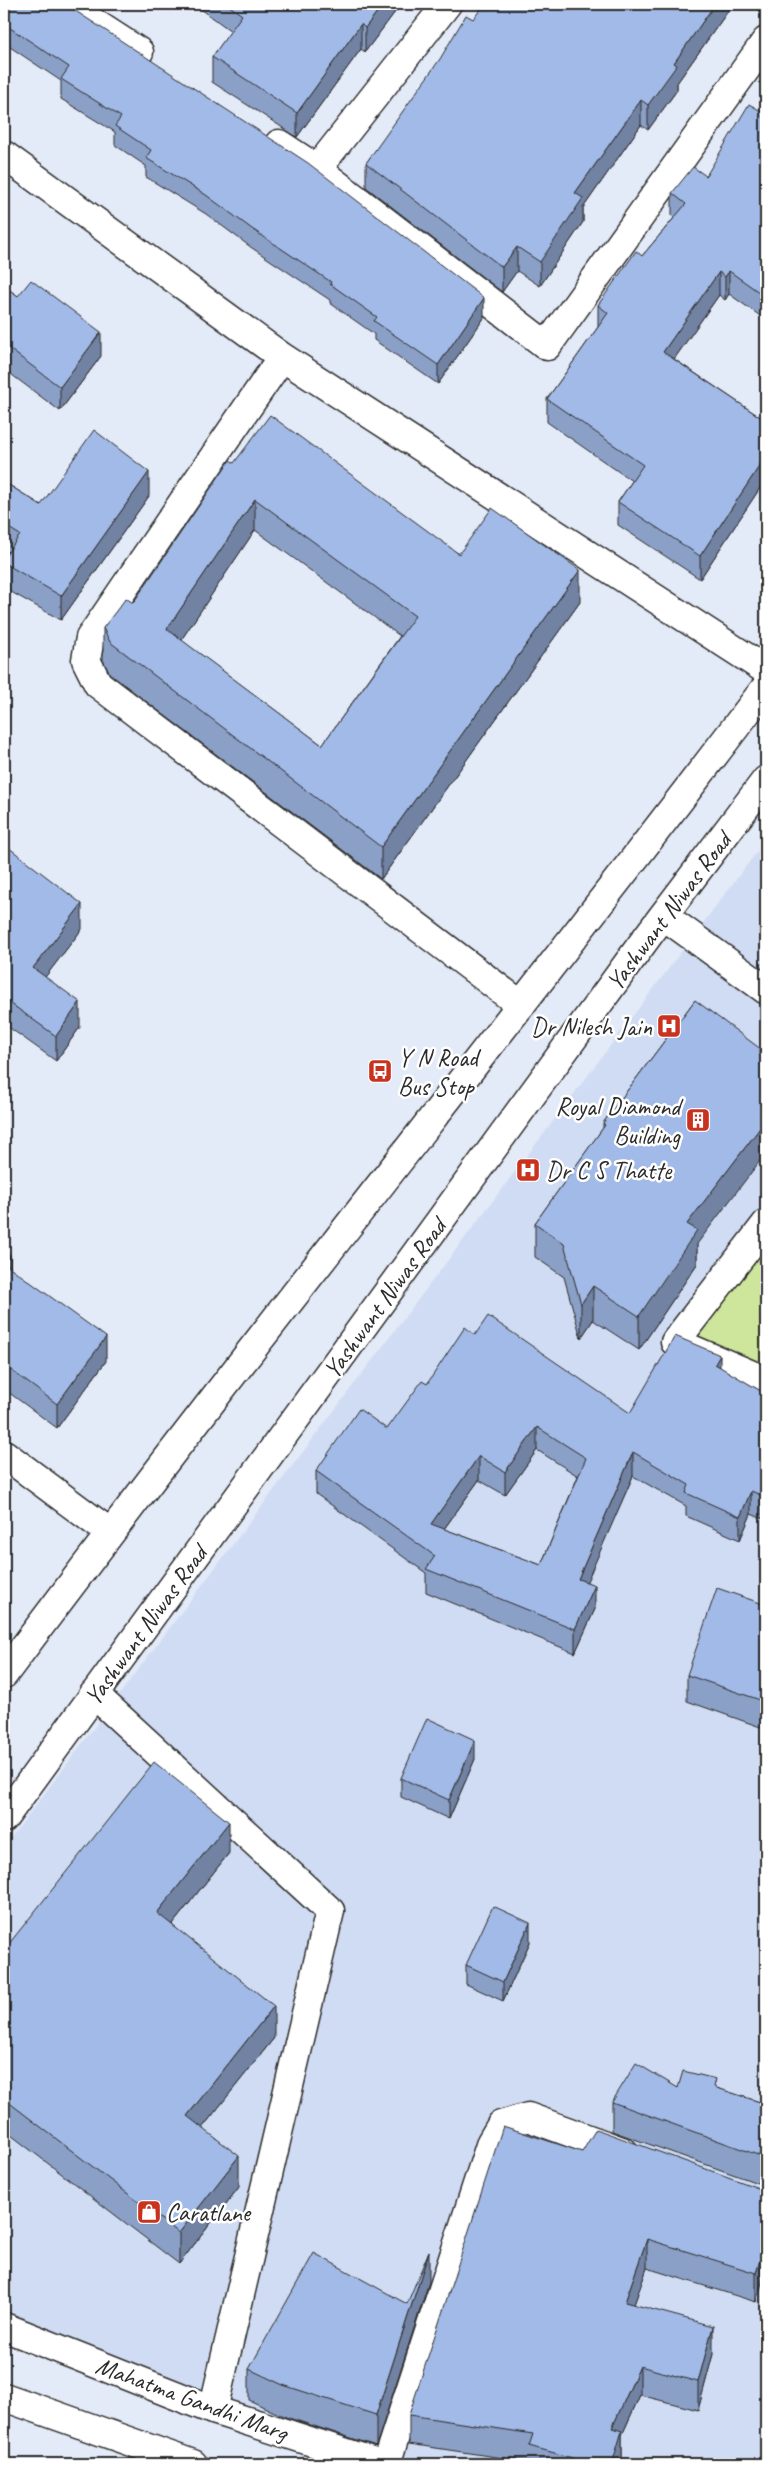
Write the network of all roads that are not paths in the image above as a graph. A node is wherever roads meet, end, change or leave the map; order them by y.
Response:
1 (65, 4) edge
2 (447, 4) edge
3 (766, 41) edge
4 (163, 68) edge
5 (260, 132) edge
6 (4, 155) edge
7 (317, 169) junction
8 (282, 357) junction
9 (766, 670) edge
10 (766, 687) edge
11 (766, 780) edge
12 (664, 916) junction
13 (766, 990) edge
14 (521, 1005) junction
15 (766, 1224) edge
16 (766, 1381) edge
17 (4, 1454) edge
18 (110, 1532) junction
19 (4, 1674) edge
20 (94, 1694) junction
21 (4, 1818) edge
22 (647, 2160) edge
23 (4, 2327) edge
24 (4, 2397) edge
25 (213, 2410) junction
26 (194, 2464) edge
27 (381, 2464) edge
28 (386, 2464) edge

1 - 4 street
2 - 7 street
3 - 7 street
5 - 7 street
6 - 8 street
8 - 9 street
8 - 14 street
10 - 14 street
11 - 12 street, Yashwant Niwas Road
12 - 13 street
12 - 20 street, Yashwant Niwas Road
14 - 18 street
15 - 16 street
17 - 18 street
18 - 19 street
20 - 21 street, Yashwant Niwas Road
20 - 25 street
22 - 28 street
23 - 25 street, Mahatma Gandhi Marg
24 - 26 street
25 - 27 street, Mahatma Gandhi Marg

